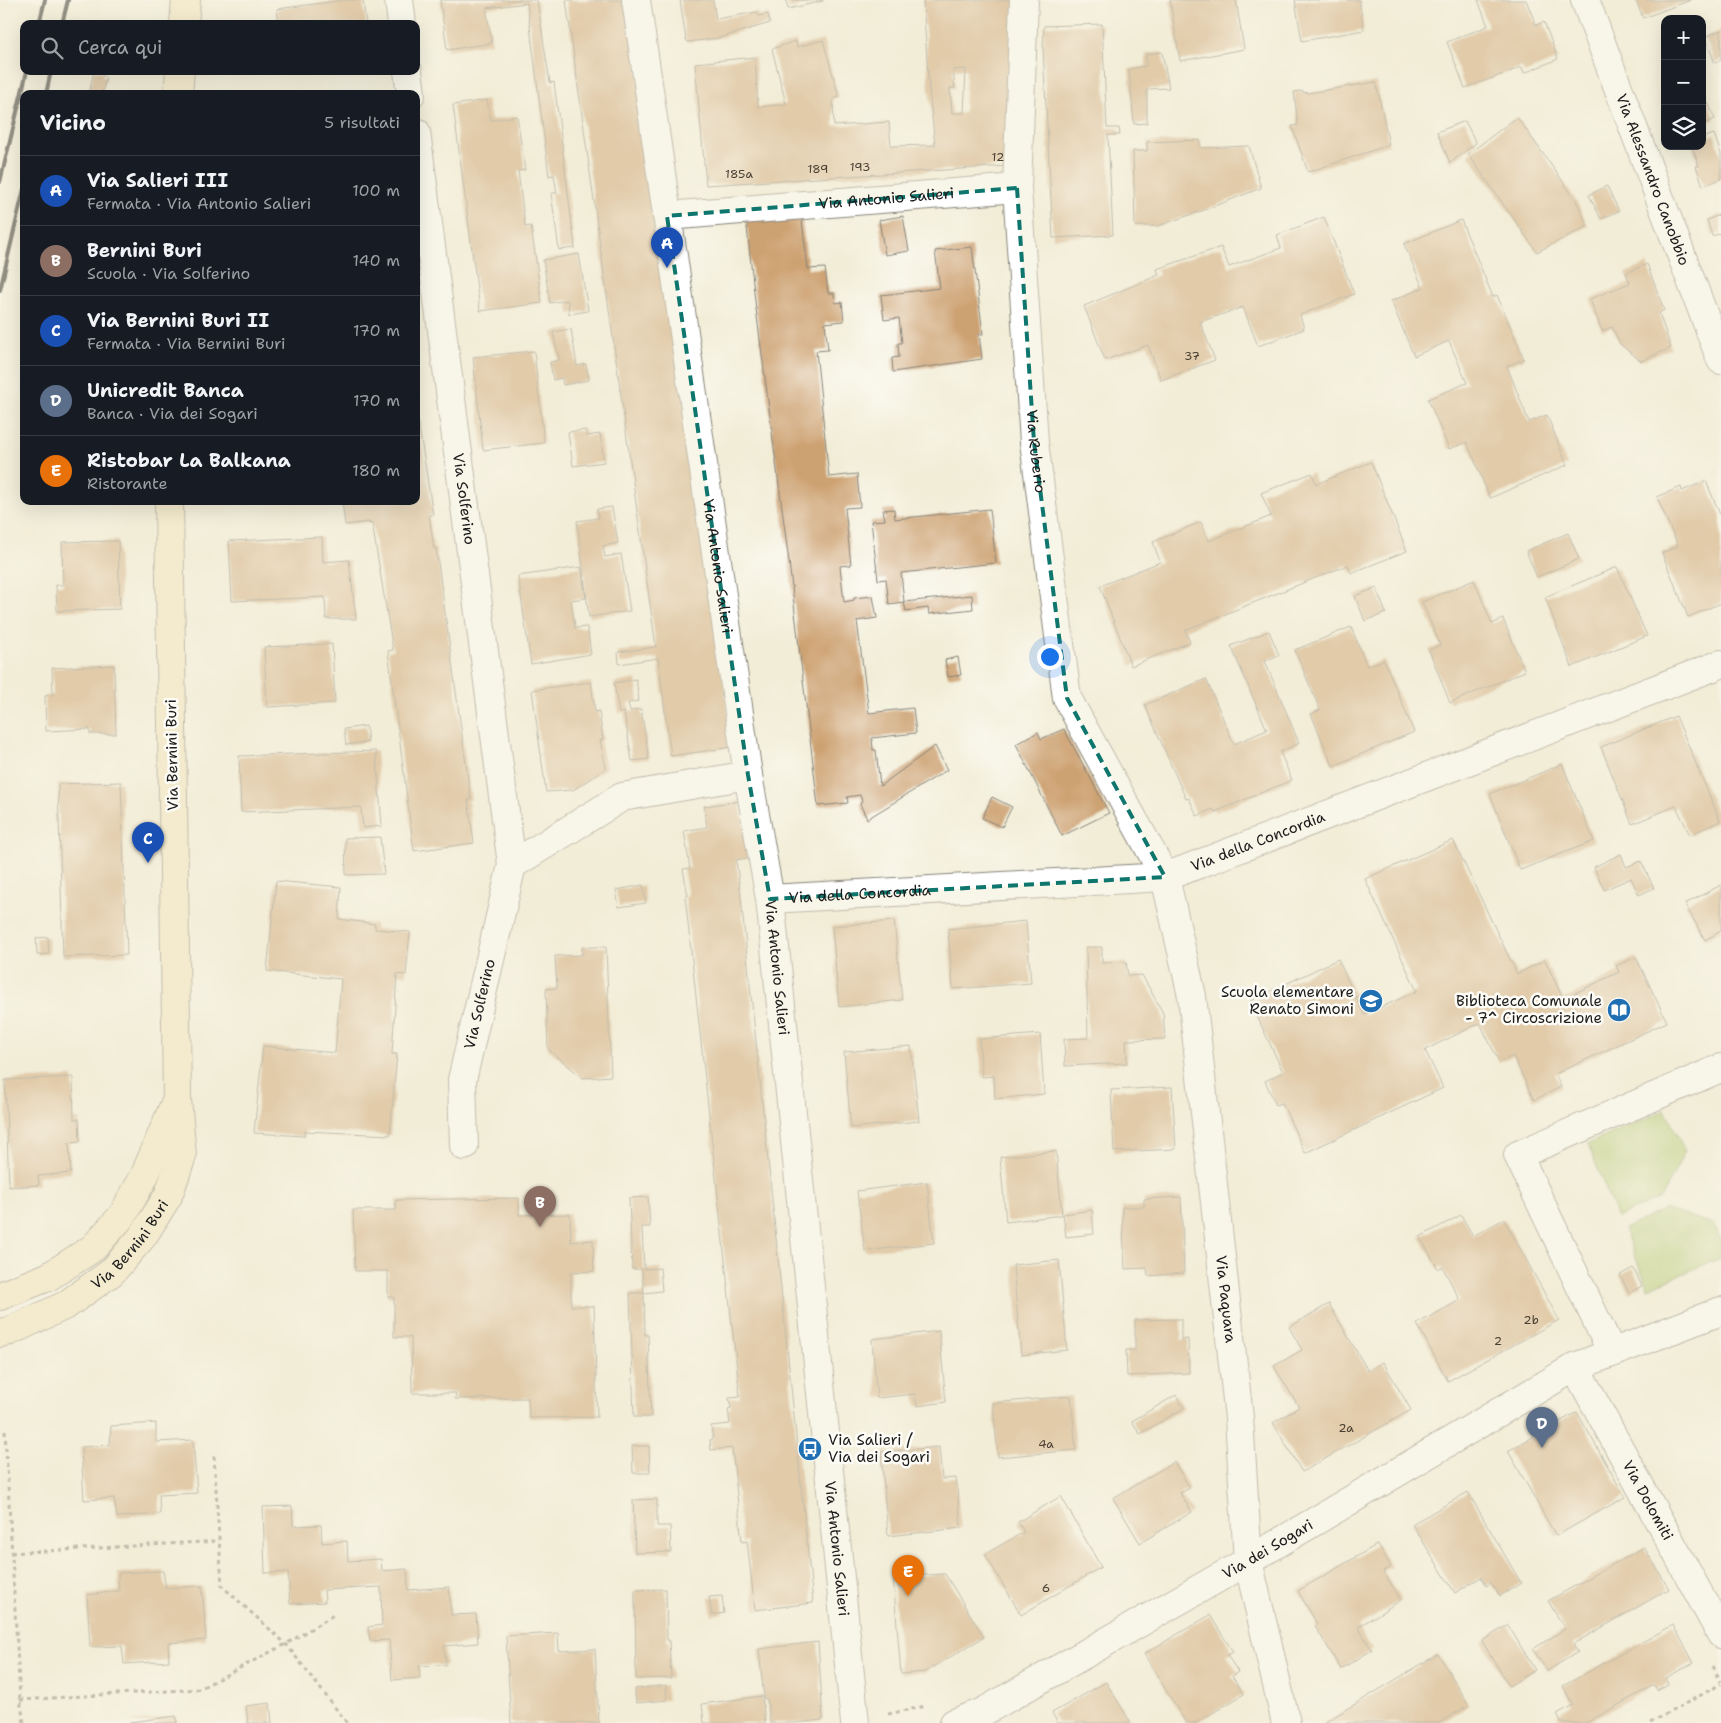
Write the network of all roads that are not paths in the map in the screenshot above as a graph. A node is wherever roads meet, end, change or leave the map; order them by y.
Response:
1 (186, 0) edge
2 (399, 0) edge
3 (636, 0) edge
4 (1024, 0) edge
5 (1585, 0) edge
6 (184, 20) edge
7 (402, 20) edge
8 (180, 75) edge
9 (409, 75) edge
10 (178, 90) edge
11 (410, 90) edge
12 (420, 163) edge
13 (1017, 188) junction
14 (667, 216) junction
15 (1721, 360) edge
16 (169, 505) edge
17 (1721, 664) edge
18 (748, 775) junction
19 (512, 865) junction
20 (1165, 877) junction
21 (770, 900) junction
22 (1721, 1068) edge
23 (176, 1099) junction
24 (464, 1146) dead end
25 (0, 1296) edge
26 (1721, 1311) edge
27 (0, 1333) edge
28 (1612, 1353) junction
29 (1576, 1367) junction
30 (1248, 1561) junction
31 (1721, 1634) edge
32 (856, 1723) edge
33 (954, 1723) edge
34 (1286, 1723) edge

1 - 6 street
2 - 7 street
3 - 14 street, Via Antonio Salieri
4 - 13 street, Via Ruberio
5 - 15 street, Via Alessandro Canobbio
8 - 10 street
9 - 11 street
12 - 19 street, Via Solferino
13 - 14 street, Via Antonio Salieri
13 - 20 street, Via Ruberio
14 - 18 street, Via Antonio Salieri
16 - 23 street, Via Bernini Buri
17 - 20 street, Via della Concordia
18 - 19 street
18 - 21 street, Via Antonio Salieri
19 - 24 street, Via Solferino
20 - 21 street, Via della Concordia
20 - 30 street, Via Paquara
21 - 32 street, Via Antonio Salieri
22 - 28 street
23 - 25 street, Via Bernini Buri
23 - 27 street, Via Bernini Buri
26 - 28 street, Via dei Sogari
28 - 29 street, Via dei Sogari
29 - 30 street, Via dei Sogari
29 - 31 street, Via Dolomiti
30 - 33 street, Via dei Sogari
30 - 34 street, Via Paquara

